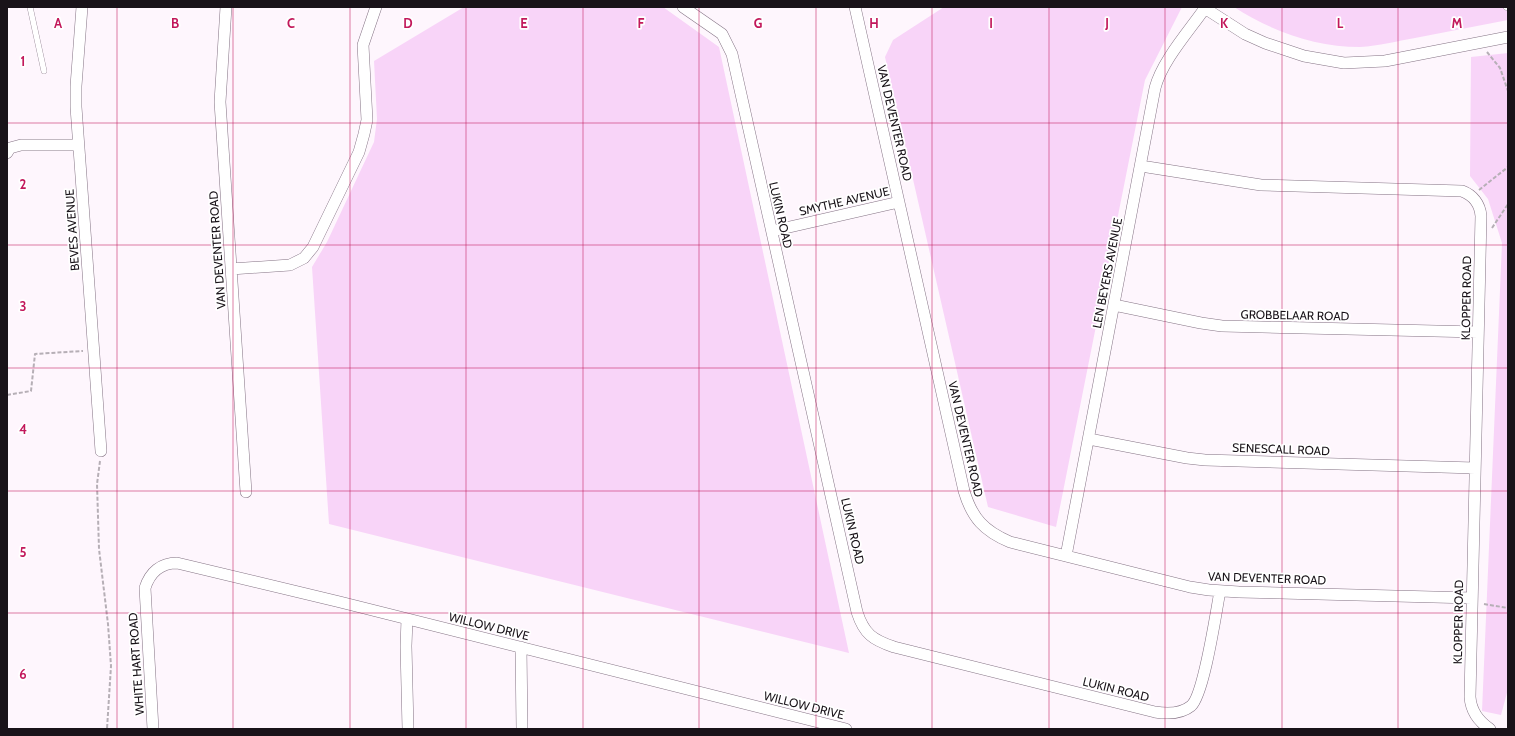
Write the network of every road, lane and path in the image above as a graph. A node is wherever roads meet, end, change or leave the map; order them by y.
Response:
1 (30, 7) edge
2 (82, 7) edge
3 (226, 7) edge
4 (376, 7) edge
5 (683, 7) edge
6 (855, 7) edge
7 (1204, 8) edge
8 (1508, 37) edge
9 (1479, 42) junction
10 (44, 71) dead end
11 (1508, 91) edge
12 (78, 145) junction
13 (7, 153) edge
14 (1140, 166) junction
15 (1508, 167) edge
16 (1471, 196) junction
17 (899, 202) junction
18 (1508, 204) edge
19 (772, 231) junction
20 (1480, 245) junction
21 (231, 269) junction
22 (1114, 305) junction
23 (1478, 332) junction
24 (93, 350) junction
25 (7, 395) edge
26 (1089, 439) junction
27 (101, 452) joint
28 (1475, 468) junction
29 (246, 492) dead end
30 (1066, 556) junction
31 (1220, 591) junction
32 (145, 596) joint
33 (1472, 601) junction
34 (1508, 608) edge
35 (407, 619) junction
36 (521, 647) junction
37 (107, 729) edge
38 (153, 729) edge
39 (408, 729) edge
40 (522, 729) edge
41 (846, 729) edge
42 (1490, 729) edge

1 - 10 lane
2 - 12 street, BEVES AVENUE
3 - 21 street, VAN DEVENTER ROAD
4 - 21 street
5 - 19 street, LUKIN ROAD
6 - 17 street, VAN DEVENTER ROAD
7 - 9 street
7 - 14 street, LEN BEYERS AVENUE
8 - 9 street
9 - 11 path
12 - 13 street
12 - 24 street, BEVES AVENUE
14 - 16 street
14 - 22 street, LEN BEYERS AVENUE
15 - 16 path
16 - 20 street, KLOPPER ROAD
17 - 19 street, SMYTHE AVENUE
17 - 30 street, VAN DEVENTER ROAD
18 - 20 path
19 - 31 street, LUKIN ROAD
20 - 23 street, KLOPPER ROAD
21 - 29 street, VAN DEVENTER ROAD
22 - 23 street, GROBBELAAR ROAD
22 - 26 street, LEN BEYERS AVENUE
23 - 28 street, KLOPPER ROAD
24 - 25 path
24 - 27 street, BEVES AVENUE
26 - 28 street, SENESCALL ROAD
26 - 30 street, LEN BEYERS AVENUE
27 - 37 path
28 - 33 street, KLOPPER ROAD
30 - 31 street, VAN DEVENTER ROAD
31 - 33 street, VAN DEVENTER ROAD
32 - 35 street, WILLOW DRIVE
32 - 38 street, WHITE HART ROAD
33 - 34 path
33 - 42 street, KLOPPER ROAD
35 - 36 street, WILLOW DRIVE
35 - 39 street
36 - 40 street
36 - 41 street, WILLOW DRIVE

